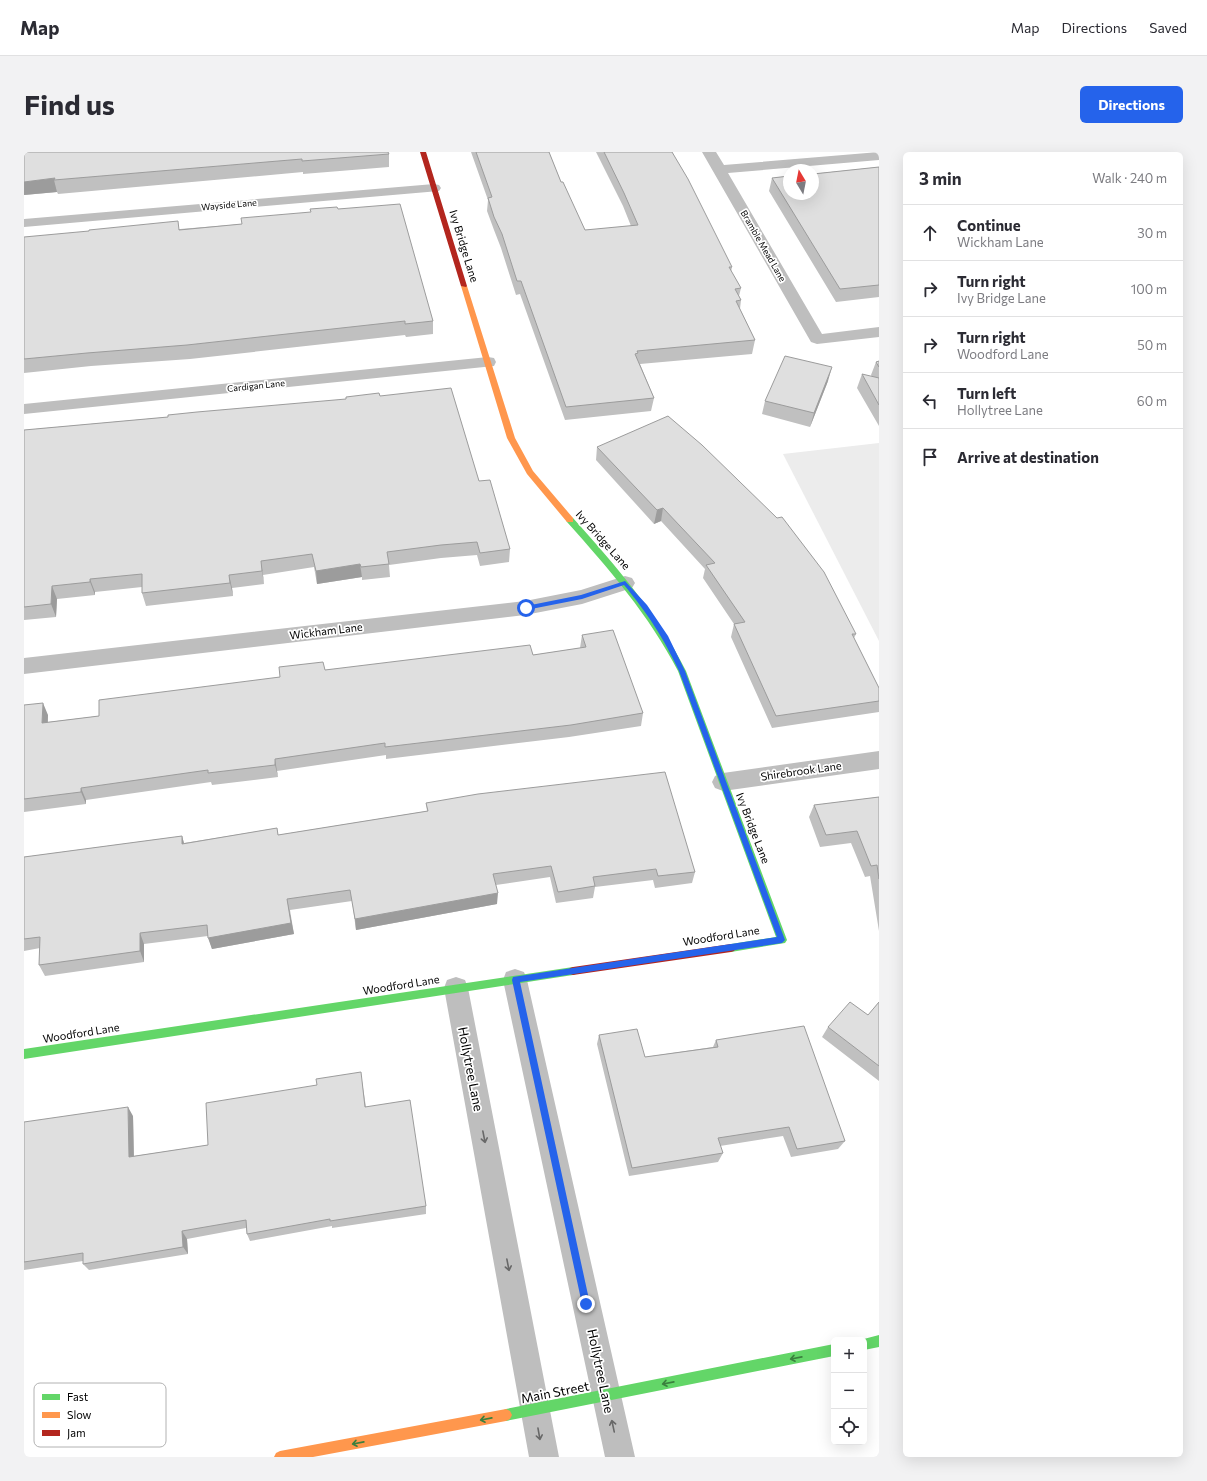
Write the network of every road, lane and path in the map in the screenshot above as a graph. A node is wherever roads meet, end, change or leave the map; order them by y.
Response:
1 (423, 152) edge
2 (709, 152) edge
3 (879, 156) edge
4 (719, 170) junction
5 (434, 188) junction
6 (24, 223) edge
7 (879, 332) edge
8 (488, 362) junction
9 (24, 410) edge
10 (625, 583) junction
11 (24, 666) edge
12 (879, 760) edge
13 (723, 782) junction
14 (782, 940) joint
15 (515, 980) junction
16 (456, 988) junction
17 (24, 1054) edge
18 (879, 1341) edge
19 (867, 1343) edge
20 (831, 1351) edge
21 (606, 1396) junction
22 (535, 1410) junction
23 (280, 1457) edge
24 (544, 1457) edge
25 (620, 1457) edge

1 - 5 street, Ivy Bridge Lane
2 - 4 street, Bramble Mead Lane
3 - 4 street
4 - 7 street, Bramble Mead Lane
5 - 6 street, Wayside Lane
5 - 8 street, Ivy Bridge Lane
8 - 9 street, Cardigan Lane
8 - 10 street, Ivy Bridge Lane
10 - 11 street, Wickham Lane
10 - 13 street, Ivy Bridge Lane
12 - 13 street, Shirebrook Lane
13 - 14 street, Ivy Bridge Lane
14 - 15 street, Woodford Lane
15 - 16 street, Woodford Lane
15 - 21 street, Hollytree Lane
16 - 17 street, Woodford Lane
16 -> 22 street, Hollytree Lane
18 - 19 street
20 -> 21 street, Main Street
21 - 22 street, Main Street
25 -> 21 street, Hollytree Lane
22 -> 23 street, Main Street
22 -> 24 street, Hollytree Lane

